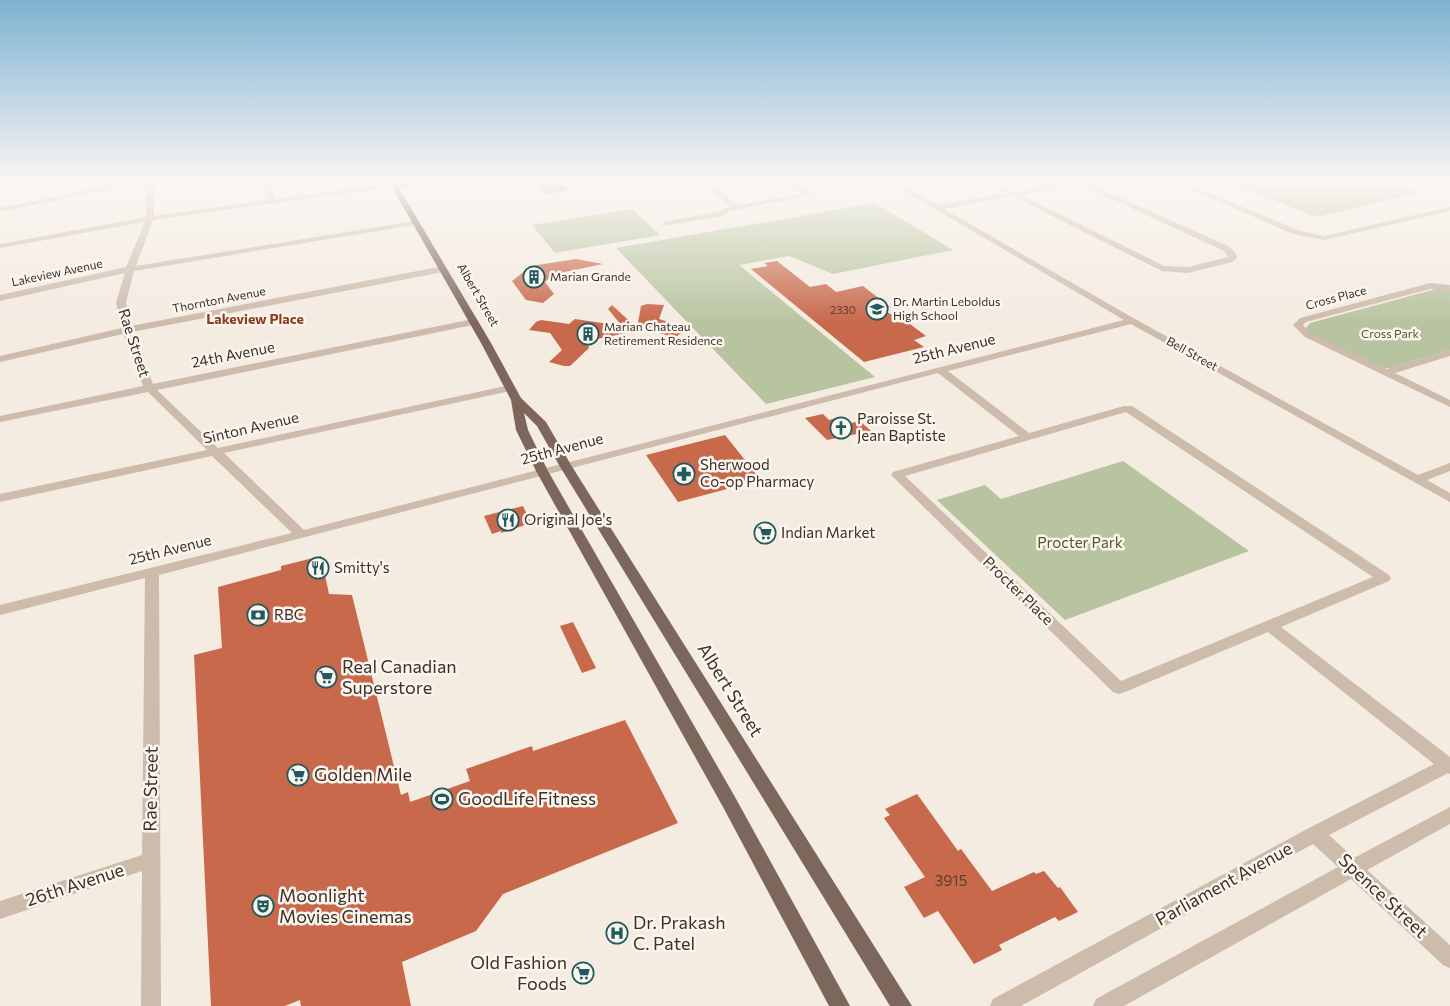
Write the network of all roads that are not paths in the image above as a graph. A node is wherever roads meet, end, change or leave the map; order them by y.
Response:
1 (90, 229) edge
2 (146, 229) edge
3 (378, 229) edge
4 (419, 229) edge
5 (972, 229) edge
6 (1083, 229) edge
7 (1183, 229) edge
8 (1289, 229) edge
9 (1363, 229) edge
10 (0, 246) edge
11 (130, 269) junction
12 (443, 269) junction
13 (1450, 288) edge
14 (0, 298) edge
15 (1132, 321) junction
16 (473, 322) junction
17 (127, 330) junction
18 (1450, 353) edge
19 (0, 359) edge
20 (939, 369) junction
21 (1385, 372) junction
22 (149, 387) junction
23 (510, 388) junction
24 (516, 400) junction
25 (1450, 404) edge
26 (0, 419) edge
27 (1027, 437) junction
28 (215, 452) junction
29 (565, 465) junction
30 (1450, 467) edge
31 (542, 471) junction
32 (1418, 480) junction
33 (0, 498) edge
34 (1450, 498) edge
35 (301, 534) junction
36 (152, 572) junction
37 (0, 610) edge
38 (1270, 626) junction
39 (1449, 765) edge
40 (1450, 816) edge
41 (1315, 834) junction
42 (151, 860) junction
43 (1353, 869) junction
44 (0, 910) edge
45 (1450, 958) edge
46 (151, 1006) edge
47 (840, 1006) edge
48 (902, 1006) edge
49 (1000, 1006) edge
50 (1103, 1006) edge

1 - 10 street
2 - 11 street, Rae Street
3 - 11 street, Lakeview Avenue
4 - 12 main road, Albert Street
5 - 15 street, Bell Street
6 - 7 street
8 - 9 street
11 - 14 street, Lakeview Avenue
11 - 17 street, Rae Street
12 - 16 main road, Albert Street
12 - 17 street, Thornton Avenue
13 - 21 street, Cross Place
15 - 20 street, 25th Avenue
15 - 32 street, Bell Street
16 - 22 street, 24th Avenue
16 - 23 main road, Albert Street
17 - 19 street, Thornton Avenue
17 - 22 street, Rae Street
18 - 21 street
20 - 27 street
20 - 29 street, 25th Avenue
21 - 25 street, Cross Place
22 - 26 street, 24th Avenue
22 - 28 street, Rae Street
23 - 24 main road, Albert Street
23 - 28 street, Sinton Avenue
24 - 29 main road, Albert Street
24 - 31 main road, Albert Street
27 - 38 street, Procter Place
27 - 38 street, Procter Place
28 - 33 street, Sinton Avenue
28 - 35 street, Rae Street
29 - 31 street, 25th Avenue
29 - 48 main road, Albert Street
30 - 32 street
31 - 35 street, 25th Avenue
31 - 47 main road, Albert Street
32 - 34 street, Bell Street
35 - 36 street, 25th Avenue
36 - 37 street, 25th Avenue
36 - 42 street, Rae Street
38 - 39 street
39 - 41 street, Parliament Avenue
40 - 43 street
41 - 43 street, Spence Street
41 - 49 street, Parliament Avenue
42 - 44 street, 26th Avenue
42 - 46 street, Rae Street
43 - 45 street, Spence Street
43 - 50 street

